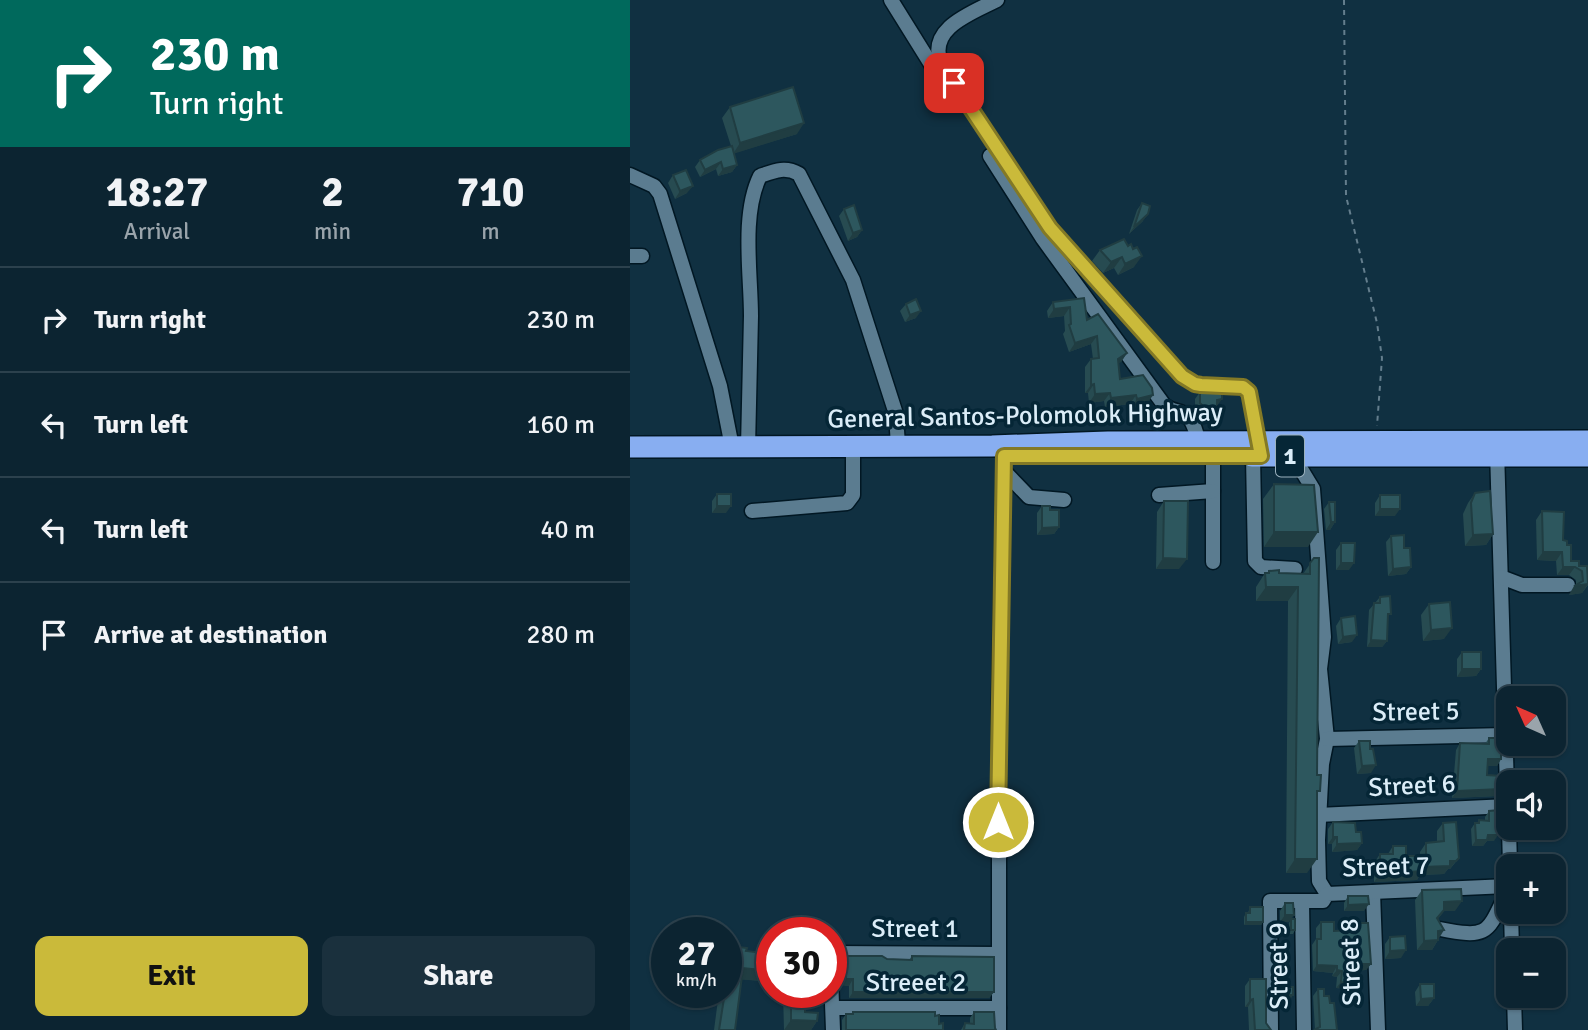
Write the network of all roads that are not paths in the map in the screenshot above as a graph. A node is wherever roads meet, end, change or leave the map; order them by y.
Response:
1 (891, 0) edge
2 (899, 0) edge
3 (997, 0) edge
4 (901, 16) junction
5 (630, 175) edge
6 (1588, 441) edge
7 (898, 446) junction
8 (630, 447) edge
9 (740, 447) junction
10 (1206, 449) junction
11 (1497, 449) junction
12 (1257, 451) junction
13 (1293, 456) junction
14 (1588, 456) edge
15 (630, 457) edge
16 (853, 457) junction
17 (1004, 464) junction
18 (1213, 491) junction
19 (1159, 495) dead end
20 (1064, 500) dead end
21 (752, 511) dead end
22 (1213, 562) dead end
23 (1295, 569) dead end
24 (1501, 577) junction
25 (1568, 585) dead end
26 (1504, 686) edge
27 (1496, 735) edge
28 (1327, 739) junction
29 (1496, 807) edge
30 (1318, 815) edge
31 (1496, 888) edge
32 (1373, 892) junction
33 (1327, 894) junction
34 (1303, 902) junction
35 (1496, 915) edge
36 (1440, 929) edge
37 (847, 953) edge
38 (998, 954) junction
39 (833, 1008) edge
40 (847, 1008) edge
41 (999, 1008) junction
42 (1514, 1008) edge
43 (833, 1030) edge
44 (999, 1030) edge
45 (1271, 1030) edge
46 (1304, 1030) edge
47 (1378, 1030) edge
48 (1515, 1030) edge

1 - 4 street
2 - 4 street
3 - 12 street
4 - 10 street
5 - 9 street
6 - 11 highway, General Santos-Polomolok Highway / 1
7 - 9 highway, General Santos-Polomolok Highway / 1
7 - 9 street
7 - 10 highway, General Santos-Polomolok Highway / 1
8 - 9 highway, General Santos-Polomolok Highway / 1
10 - 12 highway, General Santos-Polomolok Highway / 1
10 - 17 highway, 1
10 - 18 street
11 - 12 highway, General Santos-Polomolok Highway / 1
11 - 13 highway, 1
11 - 14 highway, 1
11 - 24 street
12 - 13 highway, 1
12 - 23 street
13 - 28 street
15 - 16 highway, 1
16 - 17 highway, 1
16 - 21 street
17 - 20 street
17 - 38 street
18 - 19 street
18 - 22 street
24 - 25 street
24 - 26 street
27 - 28 street, Street 5
28 - 33 street
29 - 30 street, Street 6
31 - 32 street, Street 7
32 - 33 street, Street 7
32 - 47 street, Street 8
33 - 34 street, Street 7
34 - 45 street, Street 7
34 - 46 street, Street 9
35 - 36 street
37 - 38 street, Street 1
38 - 41 street
39 - 43 street
40 - 41 street, Streeet 2
41 - 44 street
42 - 48 street

